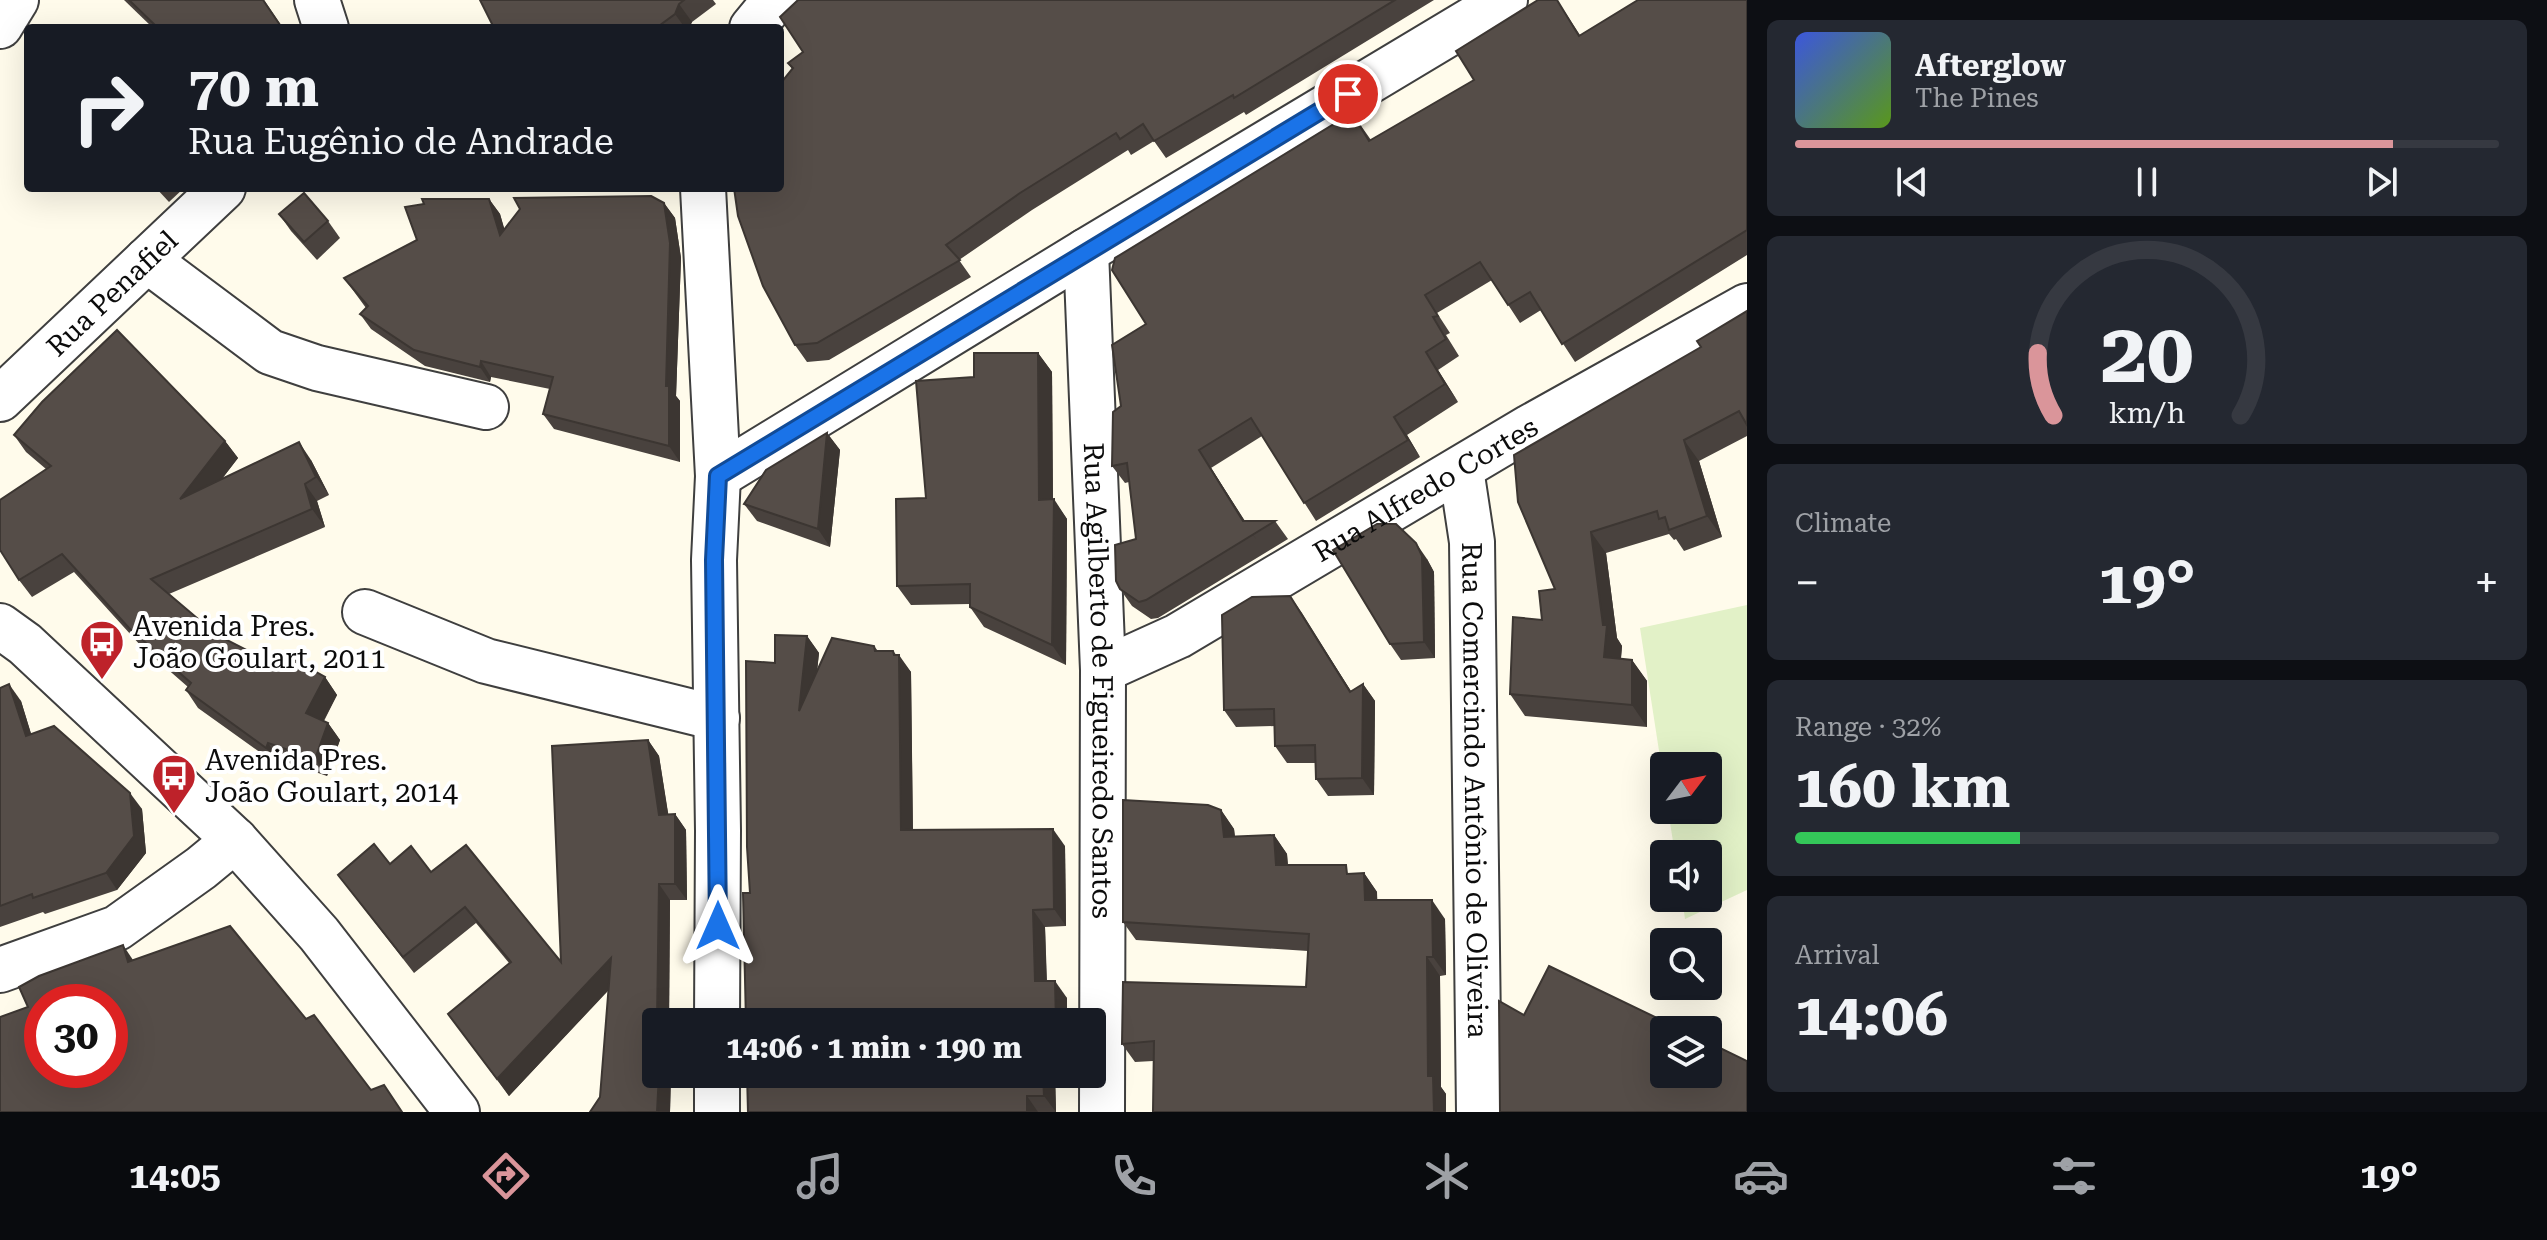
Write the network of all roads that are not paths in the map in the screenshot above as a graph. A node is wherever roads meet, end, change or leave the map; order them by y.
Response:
1 (16, 0) edge
2 (317, 0) edge
3 (775, 0) edge
4 (1505, 0) edge
5 (325, 24) edge
6 (755, 24) edge
7 (0, 26) edge
8 (219, 192) edge
9 (703, 192) edge
10 (1086, 251) junction
11 (147, 260) junction
12 (1747, 306) edge
13 (0, 399) edge
14 (486, 407) dead end
15 (1461, 469) junction
16 (718, 476) junction
17 (365, 612) dead end
18 (0, 626) edge
19 (1103, 670) junction
20 (717, 718) junction
21 (235, 840) junction
22 (0, 970) edge
23 (717, 1008) edge
24 (717, 1088) edge
25 (457, 1112) edge
26 (717, 1112) edge
27 (1102, 1112) edge
28 (1479, 1112) edge

1 - 7 street
2 - 5 street
3 - 6 street
4 - 10 street
8 - 11 street, Rua Penafiel
9 - 16 street
10 - 16 street
10 - 19 street, Rua Agilberto de Figueiredo Santos
11 - 13 street, Rua Penafiel
11 - 14 street
12 - 15 street, Rua Alfredo Cortes
15 - 19 street, Rua Alfredo Cortes
15 - 28 street, Rua Comercindo Antônio de Oliveira
16 - 20 street
17 - 20 street
18 - 21 street
19 - 27 street, Rua Agilberto de Figueiredo Santos
20 - 23 street
21 - 22 street
21 - 25 street
24 - 26 street

